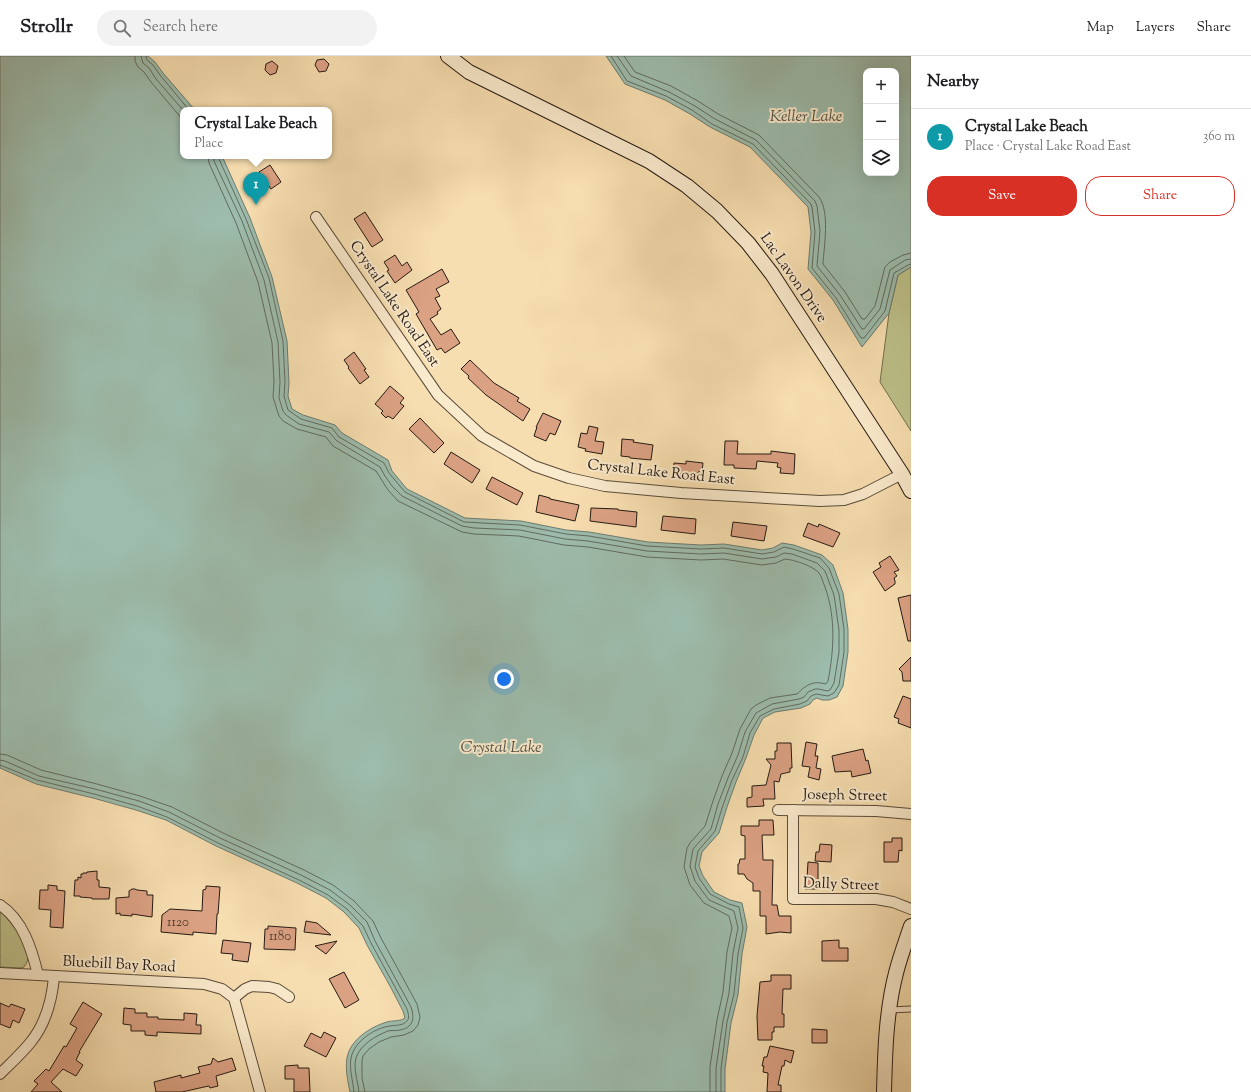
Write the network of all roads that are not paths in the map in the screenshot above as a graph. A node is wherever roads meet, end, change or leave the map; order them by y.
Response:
1 (448, 56) edge
2 (316, 216) dead end
3 (902, 474) junction
4 (911, 491) edge
5 (778, 810) dead end
6 (793, 810) junction
7 (911, 814) edge
8 (0, 905) edge
9 (911, 909) edge
10 (911, 926) edge
11 (0, 973) edge
12 (38, 975) junction
13 (54, 977) junction
14 (289, 997) dead end
15 (234, 998) junction
16 (889, 1010) junction
17 (911, 1010) edge
18 (0, 1074) edge
19 (260, 1092) edge
20 (884, 1092) edge

1 - 3 street, Lac Lavon Drive
2 - 3 street, Crystal Lake Road East
3 - 4 street, Lac Lavon Drive
5 - 6 street, Joseph Street
6 - 7 street, Joseph Street
6 - 9 street, Dally Street
8 - 12 street
10 - 16 street
11 - 12 street, Bluebill Bay Road
12 - 13 street, Bluebill Bay Road
13 - 15 street, Bluebill Bay Road
13 - 18 street
14 - 15 street
15 - 19 street
16 - 17 lane
16 - 20 street

